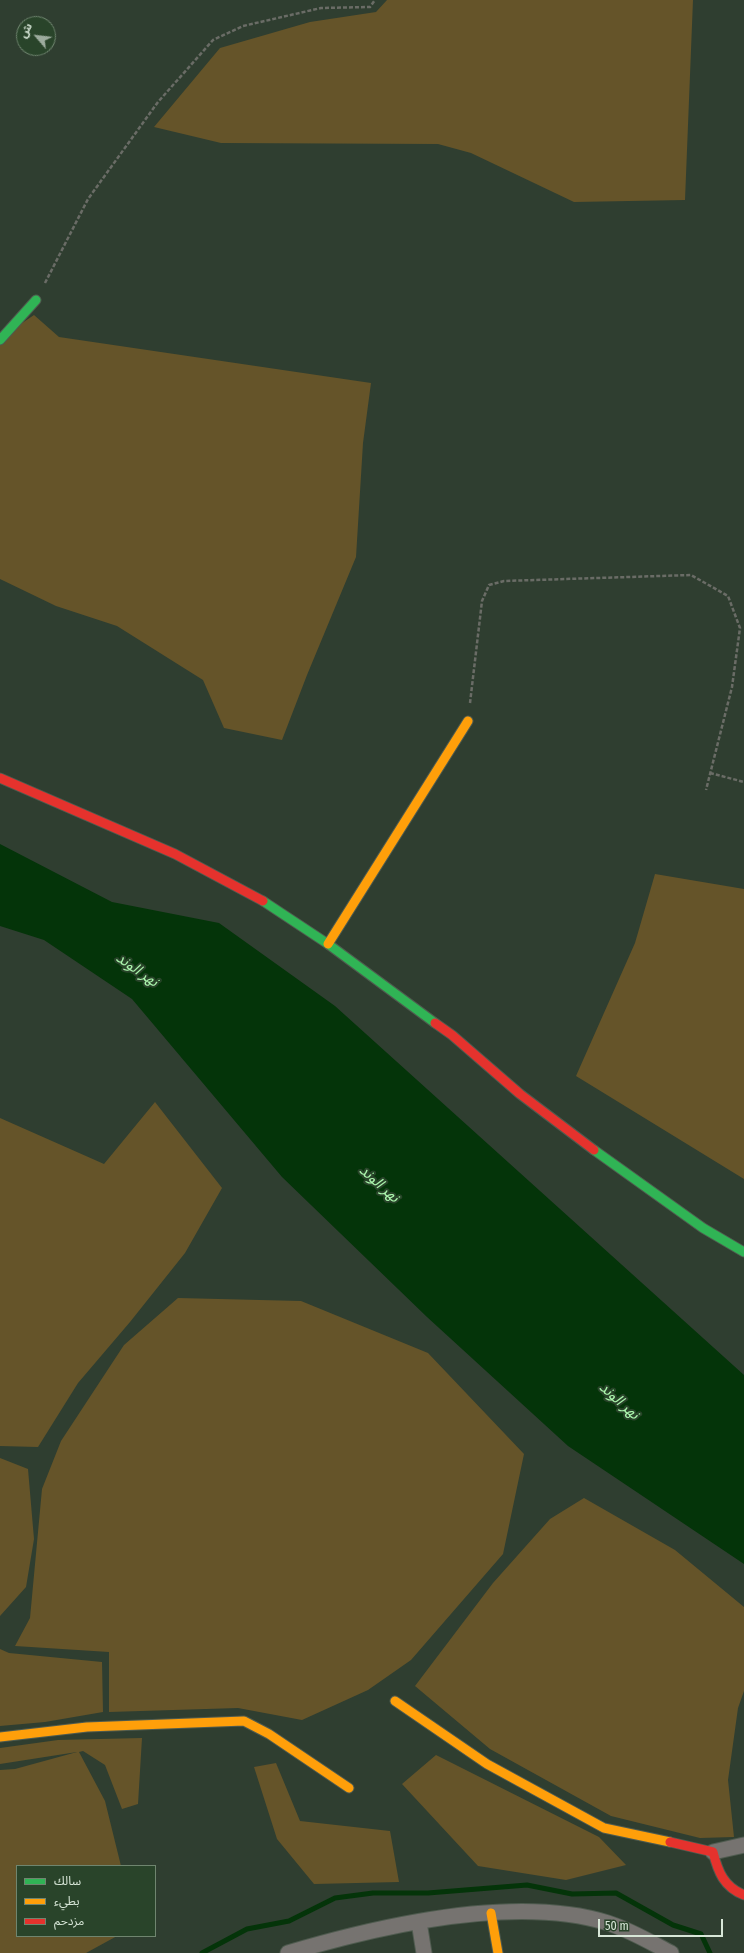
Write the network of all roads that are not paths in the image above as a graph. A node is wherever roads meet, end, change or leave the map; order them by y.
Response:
1 (36, 300) road end
2 (0, 340) edge
3 (468, 722) road end
4 (0, 778) edge
5 (328, 944) junction
6 (744, 1252) edge
7 (395, 1701) dead end
8 (0, 1737) edge
9 (348, 1788) dead end
10 (744, 1845) edge
11 (713, 1852) junction
12 (744, 1895) edge
13 (491, 1913) junction
14 (419, 1922) junction
15 (288, 1953) edge
16 (424, 1953) edge
17 (498, 1953) edge
18 (671, 1953) edge

1 - 2 street
3 - 5 street
4 - 5 street
5 - 6 street
7 - 11 street
8 - 9 street
10 - 11 street
11 - 12 street
13 - 14 street
13 - 17 street
13 - 18 street
14 - 15 street
14 - 16 street

